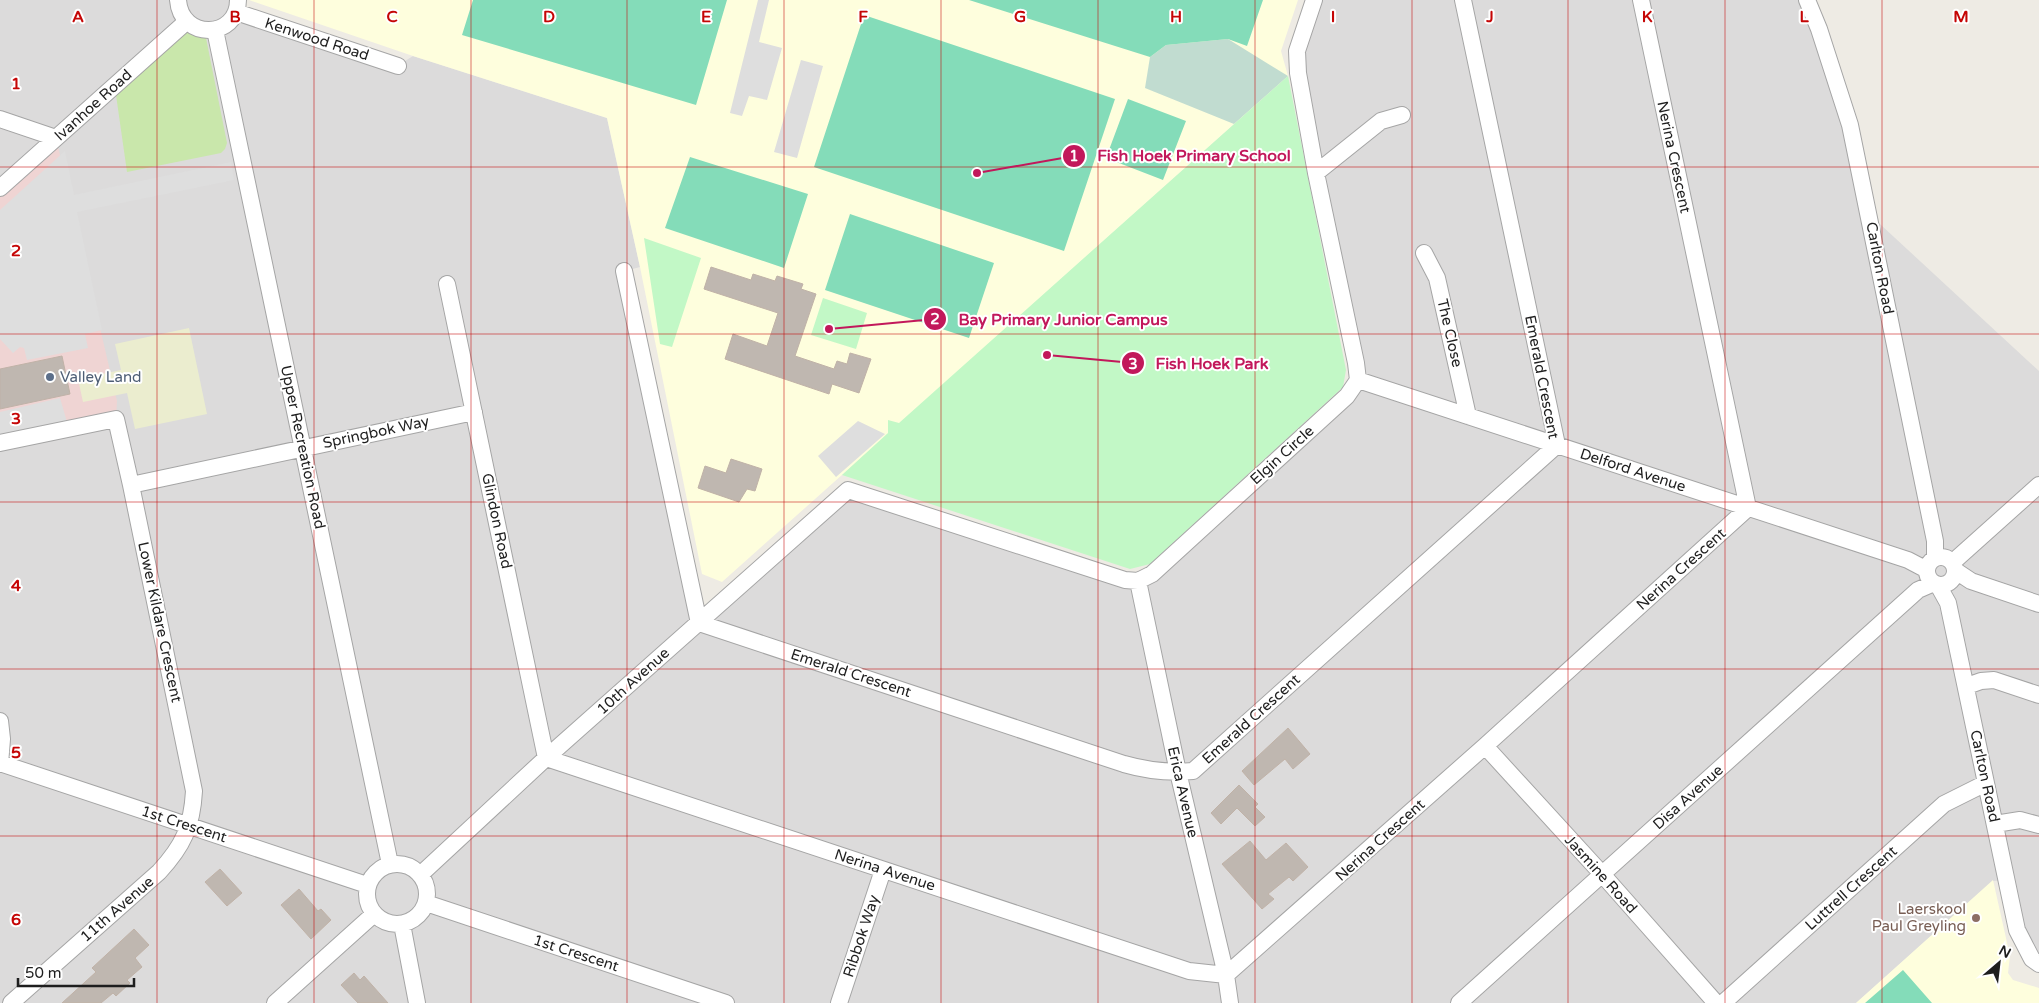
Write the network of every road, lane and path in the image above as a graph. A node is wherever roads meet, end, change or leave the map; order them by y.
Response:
1 (178, 0) edge
2 (1314, 0) edge
3 (1463, 0) edge
4 (1641, 0) edge
5 (1807, 0) edge
6 (237, 6) edge
7 (186, 22) junction
8 (215, 30) junction
9 (398, 66) dead end
10 (1402, 115) dead end
11 (0, 120) edge
12 (56, 138) junction
13 (1316, 173) junction
14 (0, 188) edge
15 (1424, 253) dead end
16 (624, 271) dead end
17 (447, 284) dead end
18 (1358, 380) junction
19 (474, 412) junction
20 (1468, 416) junction
21 (0, 443) edge
22 (1557, 445) junction
23 (303, 447) junction
24 (132, 485) junction
25 (2039, 485) edge
26 (1748, 508) junction
27 (1941, 571) junction
28 (1138, 581) junction
29 (2039, 604) edge
30 (698, 623) junction
31 (1967, 686) junction
32 (2039, 696) edge
33 (0, 721) edge
34 (1485, 746) junction
35 (546, 758) junction
36 (0, 763) edge
37 (1178, 772) junction
38 (1986, 783) junction
39 (1995, 824) junction
40 (2039, 825) edge
41 (189, 826) junction
42 (390, 864) junction
43 (883, 870) junction
44 (1602, 874) junction
45 (420, 875) junction
46 (368, 885) junction
47 (426, 903) junction
48 (374, 914) junction
49 (402, 924) junction
50 (2039, 964) edge
51 (1226, 975) junction
52 (11, 1003) edge
53 (275, 1003) edge
54 (418, 1003) edge
55 (726, 1003) edge
56 (839, 1003) edge
57 (1230, 1003) edge
58 (1459, 1003) edge
59 (1716, 1003) edge
60 (1723, 1003) edge

1 - 7 street
2 - 13 street
3 - 22 street, Emerald Crescent
4 - 26 street, Nerina Crescent
5 - 27 street, Carlton Road
6 - 8 street
6 - 9 street, Kenwood Road
7 - 8 street
7 - 12 street, Ivanhoe Road
8 - 23 street, Upper Recreation Road
10 - 13 street
11 - 12 street
12 - 14 street, Ivanhoe Road
13 - 18 street
15 - 20 street, The Close
16 - 30 street
17 - 19 street, Glindon Road
18 - 20 street, Delford Avenue
18 - 28 street, Elgin Circle
19 - 23 street, Springbok Way
19 - 35 street, Glindon Road
20 - 22 street, Delford Avenue
21 - 24 street, Lower Kildare Crescent
22 - 26 street, Delford Avenue
22 - 37 street, Emerald Crescent
23 - 24 street, Springbok Way
23 - 42 street, Upper Recreation Road
24 - 41 street, Lower Kildare Crescent
25 - 27 street, Disa Avenue
26 - 27 street, Delford Avenue
26 - 34 street, Nerina Crescent
27 - 29 street, Delford Avenue
27 - 31 street, Carlton Road
27 - 44 street, Disa Avenue
28 - 30 street, 10th Avenue
28 - 37 street, Erica Avenue
30 - 35 street, 10th Avenue
30 - 37 street, Emerald Crescent
31 - 32 street
31 - 38 street, Carlton Road
33 - 36 street
34 - 44 street, Jasmine Road
34 - 51 street, Nerina Crescent
35 - 43 street, Nerina Avenue
35 - 45 street, 10th Avenue
36 - 41 street, 1st Crescent
37 - 51 street, Erica Avenue
38 - 39 street, Carlton Road
38 - 60 street, Luttrell Crescent
39 - 40 street
39 - 50 street, Carlton Road
41 - 46 street, 1st Crescent
41 - 52 street, 11th Avenue
42 - 45 street
42 - 46 street
43 - 51 street, Nerina Avenue
43 - 56 street, Ribbok Way
44 - 58 street, Disa Avenue
44 - 59 street, Jasmine Road
45 - 47 street
46 - 48 street
47 - 49 street
47 - 55 street, 1st Crescent
48 - 49 street
48 - 53 street
49 - 54 street
51 - 57 street, Erica Avenue

